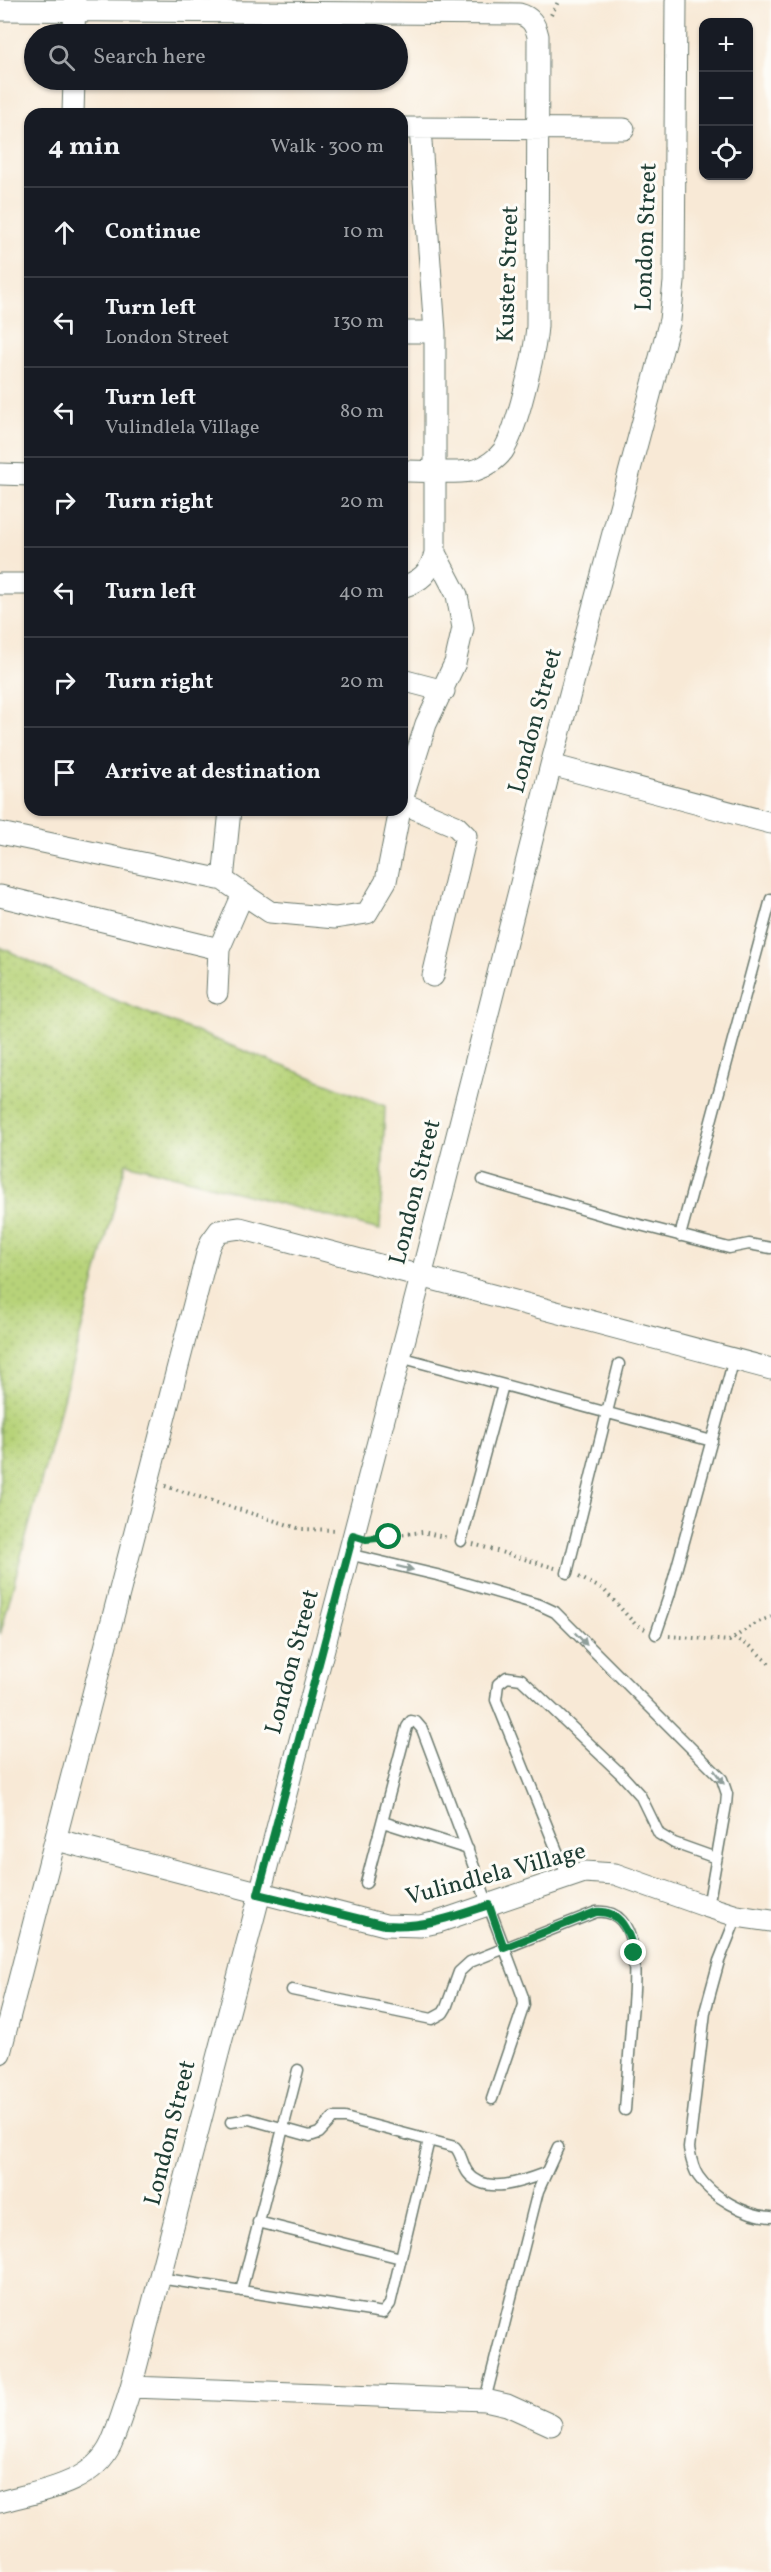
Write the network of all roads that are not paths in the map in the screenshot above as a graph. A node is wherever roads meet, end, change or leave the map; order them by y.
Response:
1 (676, 0) edge
2 (75, 5) edge
3 (0, 10) edge
4 (74, 24) edge
5 (74, 90) edge
6 (73, 108) edge
7 (411, 128) edge
8 (624, 129) dead end
9 (538, 130) junction
10 (408, 332) edge
11 (435, 332) junction
12 (435, 470) junction
13 (408, 471) edge
14 (0, 474) edge
15 (24, 475) edge
16 (435, 553) junction
17 (0, 584) edge
18 (408, 584) edge
19 (24, 585) edge
20 (408, 682) edge
21 (444, 691) junction
22 (551, 765) junction
23 (408, 782) edge
24 (408, 805) edge
25 (229, 816) edge
26 (399, 816) edge
27 (771, 823) edge
28 (0, 833) edge
29 (223, 880) junction
30 (243, 894) junction
31 (0, 896) edge
32 (771, 899) edge
33 (219, 949) junction
34 (433, 976) dead end
35 (217, 993) dead end
36 (483, 1179) dead end
37 (680, 1236) junction
38 (771, 1248) edge
39 (421, 1277) junction
40 (400, 1357) junction
41 (734, 1359) junction
42 (619, 1364) dead end
43 (771, 1369) edge
44 (503, 1385) junction
45 (607, 1414) junction
46 (712, 1441) junction
47 (461, 1541) road end
48 (351, 1544) junction
49 (567, 1573) road end
50 (656, 1634) road end
51 (383, 1822) junction
52 (57, 1840) junction
53 (468, 1849) junction
54 (716, 1858) junction
55 (568, 1878) junction
56 (366, 1883) dead end
57 (258, 1894) junction
58 (489, 1905) junction
59 (708, 1907) junction
60 (737, 1916) junction
61 (771, 1921) edge
62 (504, 1948) junction
63 (292, 1990) dead end
64 (0, 2053) edge
65 (298, 2070) dead end
66 (492, 2099) dead end
67 (625, 2110) dead end
68 (231, 2122) dead end
69 (282, 2129) junction
70 (429, 2139) junction
71 (558, 2147) dead end
72 (545, 2173) junction
73 (771, 2217) edge
74 (258, 2222) junction
75 (401, 2258) junction
76 (159, 2278) junction
77 (241, 2290) junction
78 (131, 2387) junction
79 (485, 2400) junction
80 (551, 2425) dead end
81 (0, 2502) edge

1 - 22 street, London Street
2 - 3 street
2 - 4 street
2 - 9 street, Kuster Street
5 - 6 street
7 - 9 street
7 - 11 street
8 - 9 street
9 - 12 street, Kuster Street
10 - 11 street
11 - 12 street
12 - 13 street, Kuster Street
12 - 16 street
14 - 15 street
16 - 18 street
16 - 21 street
17 - 19 street
20 - 21 street
21 - 23 street
22 - 27 street
22 - 39 street, London Street
24 - 34 street
25 - 29 street
26 - 30 street
28 - 29 street
29 - 30 street
30 - 33 street
31 - 33 street
32 - 37 lane
33 - 35 street
36 - 37 lane
37 - 38 lane
39 - 40 street, London Street
39 - 41 street
39 - 52 street
40 - 44 lane
40 - 48 street, London Street
41 - 43 street
41 - 46 lane
42 - 45 lane
44 - 45 lane
44 - 47 lane
45 - 46 lane
45 - 49 lane
46 - 50 lane
48 -> 54 lane
48 - 57 street, London Street
51 - 53 lane
51 - 53 lane
51 - 56 lane
52 - 57 street, Vulindlela Village
52 - 64 street
53 - 58 lane
54 - 55 lane
54 - 59 lane
55 - 58 street, Vulindlela Village
55 - 59 street, Vulindlela Village
57 - 58 street, Vulindlela Village
57 - 76 street, London Street
58 - 62 lane
59 - 60 street, Vulindlela Village
60 - 61 street, Vulindlela Village
60 - 73 lane
62 - 63 lane
62 - 66 lane
62 - 67 lane
65 - 69 lane
68 - 69 lane
69 - 70 lane
69 - 74 lane
70 - 72 lane
70 - 75 lane
71 - 72 lane
72 - 79 lane
74 - 75 lane
74 - 77 lane
75 - 77 lane
76 - 77 lane
76 - 78 street, London Street
78 - 79 street
78 - 81 street, London Street
79 - 80 street

